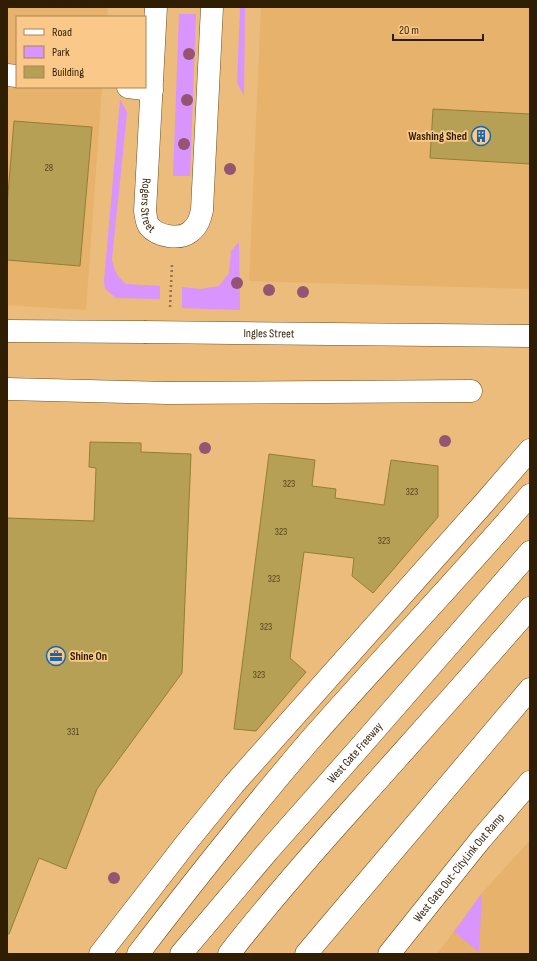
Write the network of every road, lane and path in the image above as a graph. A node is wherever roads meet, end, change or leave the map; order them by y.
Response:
1 (156, 7) edge
2 (212, 7) edge
3 (136, 88) edge
4 (152, 90) junction
5 (7, 331) edge
6 (530, 336) edge
7 (7, 389) edge
8 (472, 391) dead end
9 (530, 450) edge
10 (530, 495) edge
11 (530, 552) edge
12 (530, 608) edge
13 (530, 689) edge
14 (530, 782) edge
15 (100, 954) edge
16 (138, 954) edge
17 (181, 954) edge
18 (229, 954) edge
19 (306, 954) edge
20 (389, 954) edge

1 - 4 main road, Rogers Street
2 - 4 main road, Rogers Street
3 - 4 main road
5 - 6 main road, Ingles Street, bridge
7 - 8 main road
9 - 15 main road
10 - 16 main road
11 - 17 main road, West Gate Freeway
12 - 18 main road
13 - 19 main road
14 - 20 main road, West Gate Out-CityLink Out Ramp

